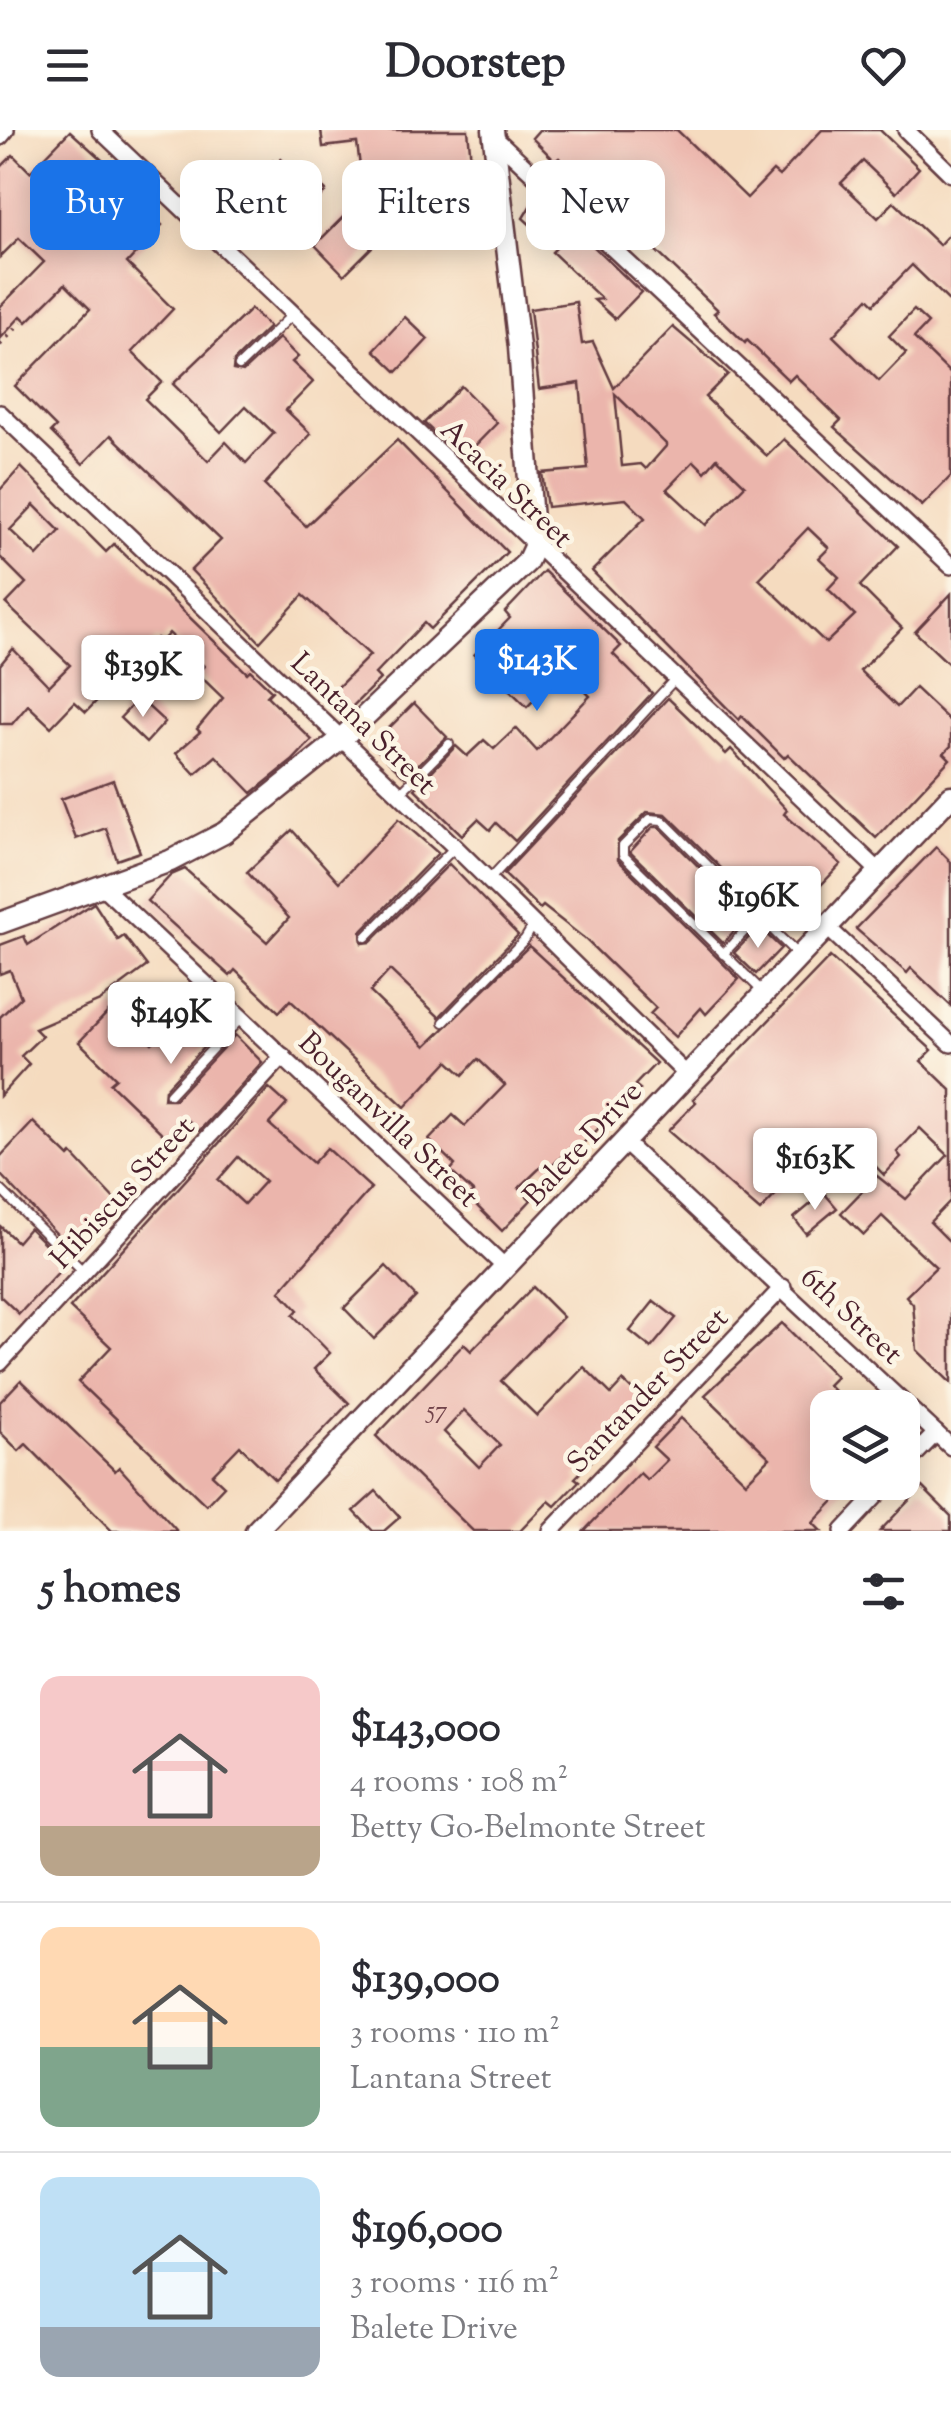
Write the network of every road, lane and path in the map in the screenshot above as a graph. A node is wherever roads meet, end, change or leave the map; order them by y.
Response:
1 (6, 130) edge
2 (100, 130) edge
3 (906, 130) edge
4 (493, 133) edge
5 (0, 136) edge
6 (951, 174) edge
7 (292, 315) junction
8 (22, 322) dead end
9 (0, 345) edge
10 (239, 366) dead end
11 (0, 413) edge
12 (534, 547) junction
13 (951, 566) edge
14 (675, 679) junction
15 (341, 739) junction
16 (449, 744) dead end
17 (399, 794) junction
18 (951, 796) edge
19 (456, 847) junction
20 (880, 872) junction
21 (489, 880) junction
22 (103, 887) junction
23 (759, 916) junction
24 (0, 923) edge
25 (534, 924) junction
26 (827, 928) junction
27 (366, 937) dead end
28 (723, 954) junction
29 (800, 957) junction
30 (764, 993) junction
31 (242, 1017) junction
32 (444, 1022) dead end
33 (951, 1044) edge
34 (283, 1056) junction
35 (687, 1075) junction
36 (170, 1094) dead end
37 (625, 1143) junction
38 (0, 1189) edge
39 (506, 1268) junction
40 (85, 1273) junction
41 (783, 1287) junction
42 (0, 1363) edge
43 (936, 1433) junction
44 (951, 1447) edge
45 (920, 1449) edge
46 (872, 1500) edge
47 (260, 1530) edge
48 (551, 1531) edge
49 (843, 1531) edge

1 - 5 street
2 - 7 street, Acacia Street
3 - 6 street
4 - 12 street
4 - 13 street
7 - 10 lane
7 - 12 street, Acacia Street
8 - 9 path
11 - 15 street, Lantana Street
12 - 14 street, Acacia Street
12 - 15 street
14 - 20 street, Acacia Street
14 - 21 lane
15 - 17 street, Lantana Street
15 - 22 street
16 - 17 lane
17 - 19 street, Lantana Street
18 - 20 street, Balete Drive
19 - 21 street, Lantana Street
19 - 27 lane
20 - 26 street, Balete Drive
21 - 25 street, Lantana Street
22 - 24 street
22 - 31 street, Bouganvilla Street
23 - 28 lane
23 - 28 lane
23 - 29 lane
25 - 32 lane
25 - 35 street, Lantana Street
26 - 29 street, Balete Drive
26 - 33 street
28 - 30 lane
29 - 30 street, Balete Drive
30 - 35 street, Balete Drive
31 - 34 street, Bouganvilla Street
31 - 36 lane
34 - 39 street, Bouganvilla Street
34 - 40 street, Hibiscus Street
35 - 37 street, Balete Drive
37 - 39 street, Balete Drive
37 - 41 street, 6th Street
38 - 40 lane
39 - 47 street, Balete Drive
40 - 42 street, Hibiscus Street
41 - 43 street, 6th Street
41 - 48 street, Santander Street
43 - 44 street, 6th Street
43 - 45 street
46 - 49 street

